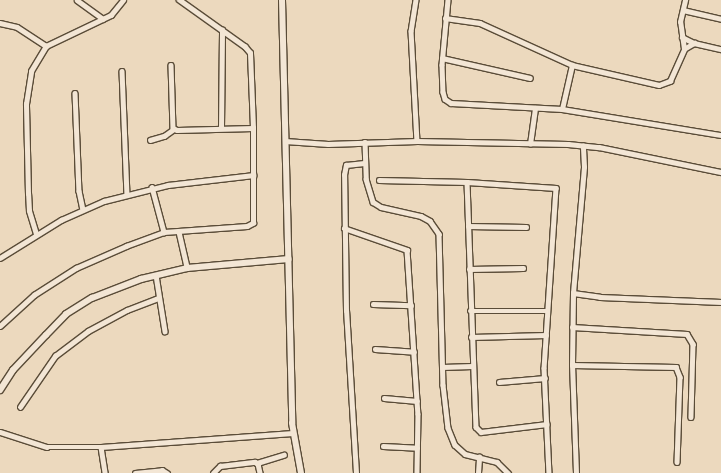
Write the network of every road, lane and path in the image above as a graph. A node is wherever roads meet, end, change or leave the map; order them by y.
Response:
1 (77, 0) edge
2 (123, 0) edge
3 (179, 0) edge
4 (282, 0) edge
5 (416, 0) edge
6 (448, 0) edge
7 (685, 0) edge
8 (683, 10) junction
9 (445, 18) junction
10 (103, 19) junction
11 (721, 19) edge
12 (0, 23) edge
13 (222, 30) junction
14 (682, 36) junction
15 (694, 43) junction
16 (46, 46) junction
17 (684, 49) junction
18 (721, 49) edge
19 (442, 58) junction
20 (171, 65) dead end
21 (572, 65) junction
22 (122, 71) dead end
23 (530, 78) dead end
24 (74, 93) dead end
25 (535, 108) junction
26 (562, 109) junction
27 (221, 128) junction
28 (253, 128) junction
29 (174, 129) junction
30 (721, 135) edge
31 (150, 140) dead end
32 (285, 141) junction
33 (417, 141) junction
34 (365, 142) junction
35 (530, 144) junction
36 (583, 146) junction
37 (364, 163) junction
38 (721, 172) edge
39 (253, 175) junction
40 (379, 180) dead end
41 (467, 182) junction
42 (152, 187) junction
43 (127, 194) junction
44 (83, 210) junction
45 (468, 226) junction
46 (526, 227) dead end
47 (344, 228) junction
48 (164, 232) junction
49 (178, 232) junction
50 (36, 234) junction
51 (0, 258) edge
52 (289, 259) junction
53 (187, 268) junction
54 (523, 268) dead end
55 (469, 269) junction
56 (156, 275) junction
57 (573, 293) junction
58 (160, 298) junction
59 (721, 302) edge
60 (373, 304) dead end
61 (411, 305) junction
62 (470, 311) junction
63 (547, 311) junction
64 (0, 326) edge
65 (572, 327) junction
66 (165, 331) dead end
67 (546, 335) junction
68 (471, 337) junction
69 (375, 350) dead end
70 (414, 352) junction
71 (572, 365) junction
72 (472, 366) junction
73 (442, 367) junction
74 (545, 378) junction
75 (499, 382) dead end
76 (0, 390) edge
77 (384, 398) dead end
78 (417, 401) junction
79 (20, 407) dead end
80 (691, 417) dead end
81 (547, 424) junction
82 (0, 432) edge
83 (292, 433) junction
84 (383, 446) dead end
85 (101, 447) junction
86 (417, 448) junction
87 (284, 455) dead end
88 (479, 457) junction
89 (677, 462) dead end
90 (257, 463) junction
91 (105, 473) edge
92 (135, 473) edge
93 (167, 473) edge
94 (214, 473) edge
95 (260, 473) edge
96 (301, 473) edge
97 (356, 473) edge
98 (417, 473) edge
99 (478, 473) edge
100 (508, 473) edge
101 (549, 473) edge
102 (576, 473) edge

1 - 10 street
2 - 10 street
3 - 13 street
4 - 32 street
5 - 33 street
6 - 9 street
7 - 8 street
8 - 11 street
8 - 14 street
9 - 19 street
9 - 21 street
10 - 16 street
12 - 16 street
13 - 27 street
13 - 28 street
14 - 15 street
14 - 17 street
15 - 17 street
15 - 18 street
16 - 50 street
17 - 21 street
19 - 23 street
19 - 25 street
20 - 29 street
21 - 26 street
22 - 43 street
24 - 44 street
25 - 26 street
25 - 35 street
26 - 30 street
27 - 28 street
27 - 29 street
28 - 39 street
29 - 31 street
32 - 34 street
32 - 52 street
33 - 34 street
33 - 35 street
34 - 37 street
35 - 36 street
36 - 38 street
36 - 57 street
37 - 47 street
37 - 73 street
39 - 42 street
39 - 49 street
40 - 41 street
41 - 45 street
41 - 63 street
42 - 43 street
42 - 48 street
43 - 44 street
44 - 50 street
45 - 46 street
45 - 55 street
47 - 61 street
47 - 97 street
48 - 49 street
48 - 64 street
49 - 53 street
50 - 51 street
52 - 53 street
52 - 83 street
53 - 56 street
54 - 55 street
55 - 62 street
56 - 58 street
56 - 76 street
57 - 59 street
57 - 65 street
58 - 66 street
58 - 79 street
60 - 61 street
61 - 70 street
62 - 63 street
62 - 68 street
63 - 67 street
65 - 71 street
65 - 80 street
67 - 68 street
67 - 74 street
68 - 72 street
69 - 70 street
70 - 78 street
71 - 89 street
71 - 102 street
72 - 73 street
72 - 81 street
73 - 88 street
74 - 75 street
74 - 81 street
77 - 78 street
78 - 86 street
81 - 101 street
82 - 85 street
83 - 85 street
83 - 96 street
84 - 86 street
85 - 91 street
86 - 98 street
87 - 90 street
88 - 99 street
88 - 100 street
90 - 94 street
90 - 95 street
92 - 93 street

